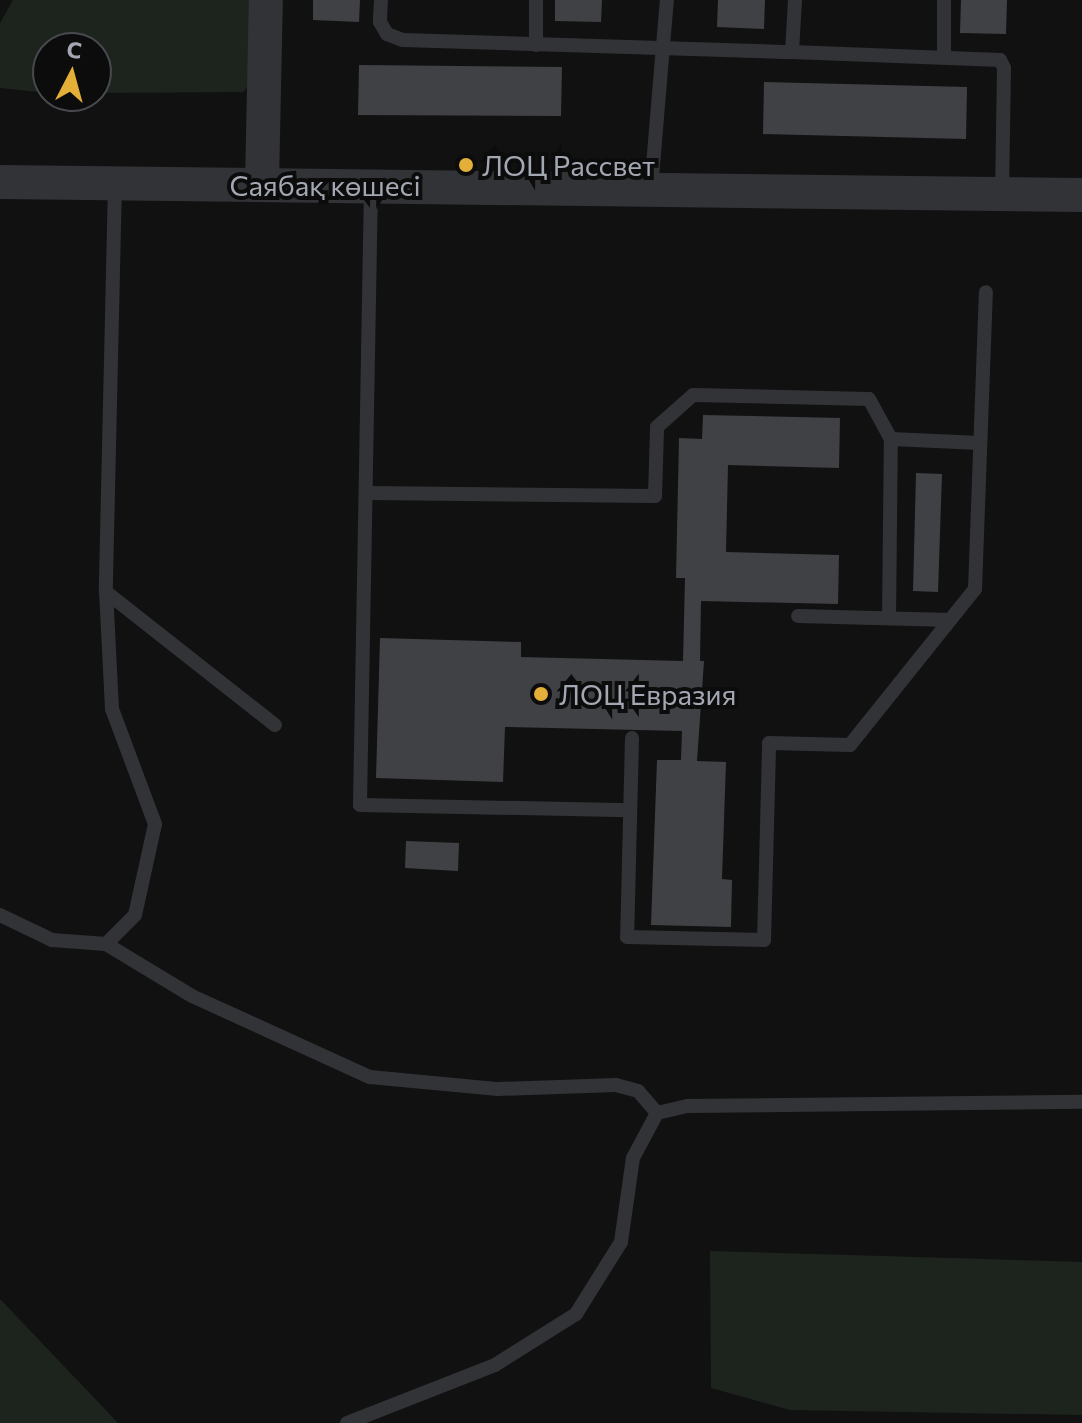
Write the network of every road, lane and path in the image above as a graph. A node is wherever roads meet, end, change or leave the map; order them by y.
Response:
1 (266, 0) edge
2 (381, 0) edge
3 (536, 0) edge
4 (667, 0) edge
5 (795, 0) edge
6 (944, 0) edge
7 (536, 45) junction
8 (664, 50) junction
9 (792, 52) junction
10 (944, 55) junction
11 (0, 182) edge
12 (115, 183) junction
13 (262, 184) junction
14 (371, 185) junction
15 (651, 189) junction
16 (1002, 194) junction
17 (1082, 195) edge
18 (986, 292) dead end
19 (891, 439) junction
20 (980, 443) junction
21 (367, 493) junction
22 (106, 592) junction
23 (798, 616) dead end
24 (889, 618) junction
25 (950, 620) junction
26 (275, 725) dead end
27 (632, 738) dead end
28 (630, 810) junction
29 (0, 915) edge
30 (106, 944) junction
31 (1082, 1102) edge
32 (657, 1113) junction
33 (347, 1423) edge

1 - 13 street
2 - 7 lane
3 - 7 lane
4 - 8 lane
5 - 9 lane
6 - 10 lane
7 - 8 lane
8 - 9 lane
8 - 15 lane
9 - 10 lane
10 - 16 lane
11 - 12 street, Саябақ көшесі
12 - 13 street, Саябақ көшесі
12 - 22 lane
13 - 14 street, Саябақ көшесі
14 - 15 street, Саябақ көшесі
14 - 21 lane
15 - 16 street, Саябақ көшесі
16 - 17 street, Саябақ көшесі
18 - 20 lane
19 - 20 lane
19 - 21 lane
19 - 24 lane
20 - 25 lane
21 - 28 lane
22 - 26 lane
22 - 30 lane
23 - 24 lane
24 - 25 lane
25 - 28 lane
27 - 28 lane
29 - 30 lane
30 - 32 lane
31 - 32 lane
32 - 33 lane

